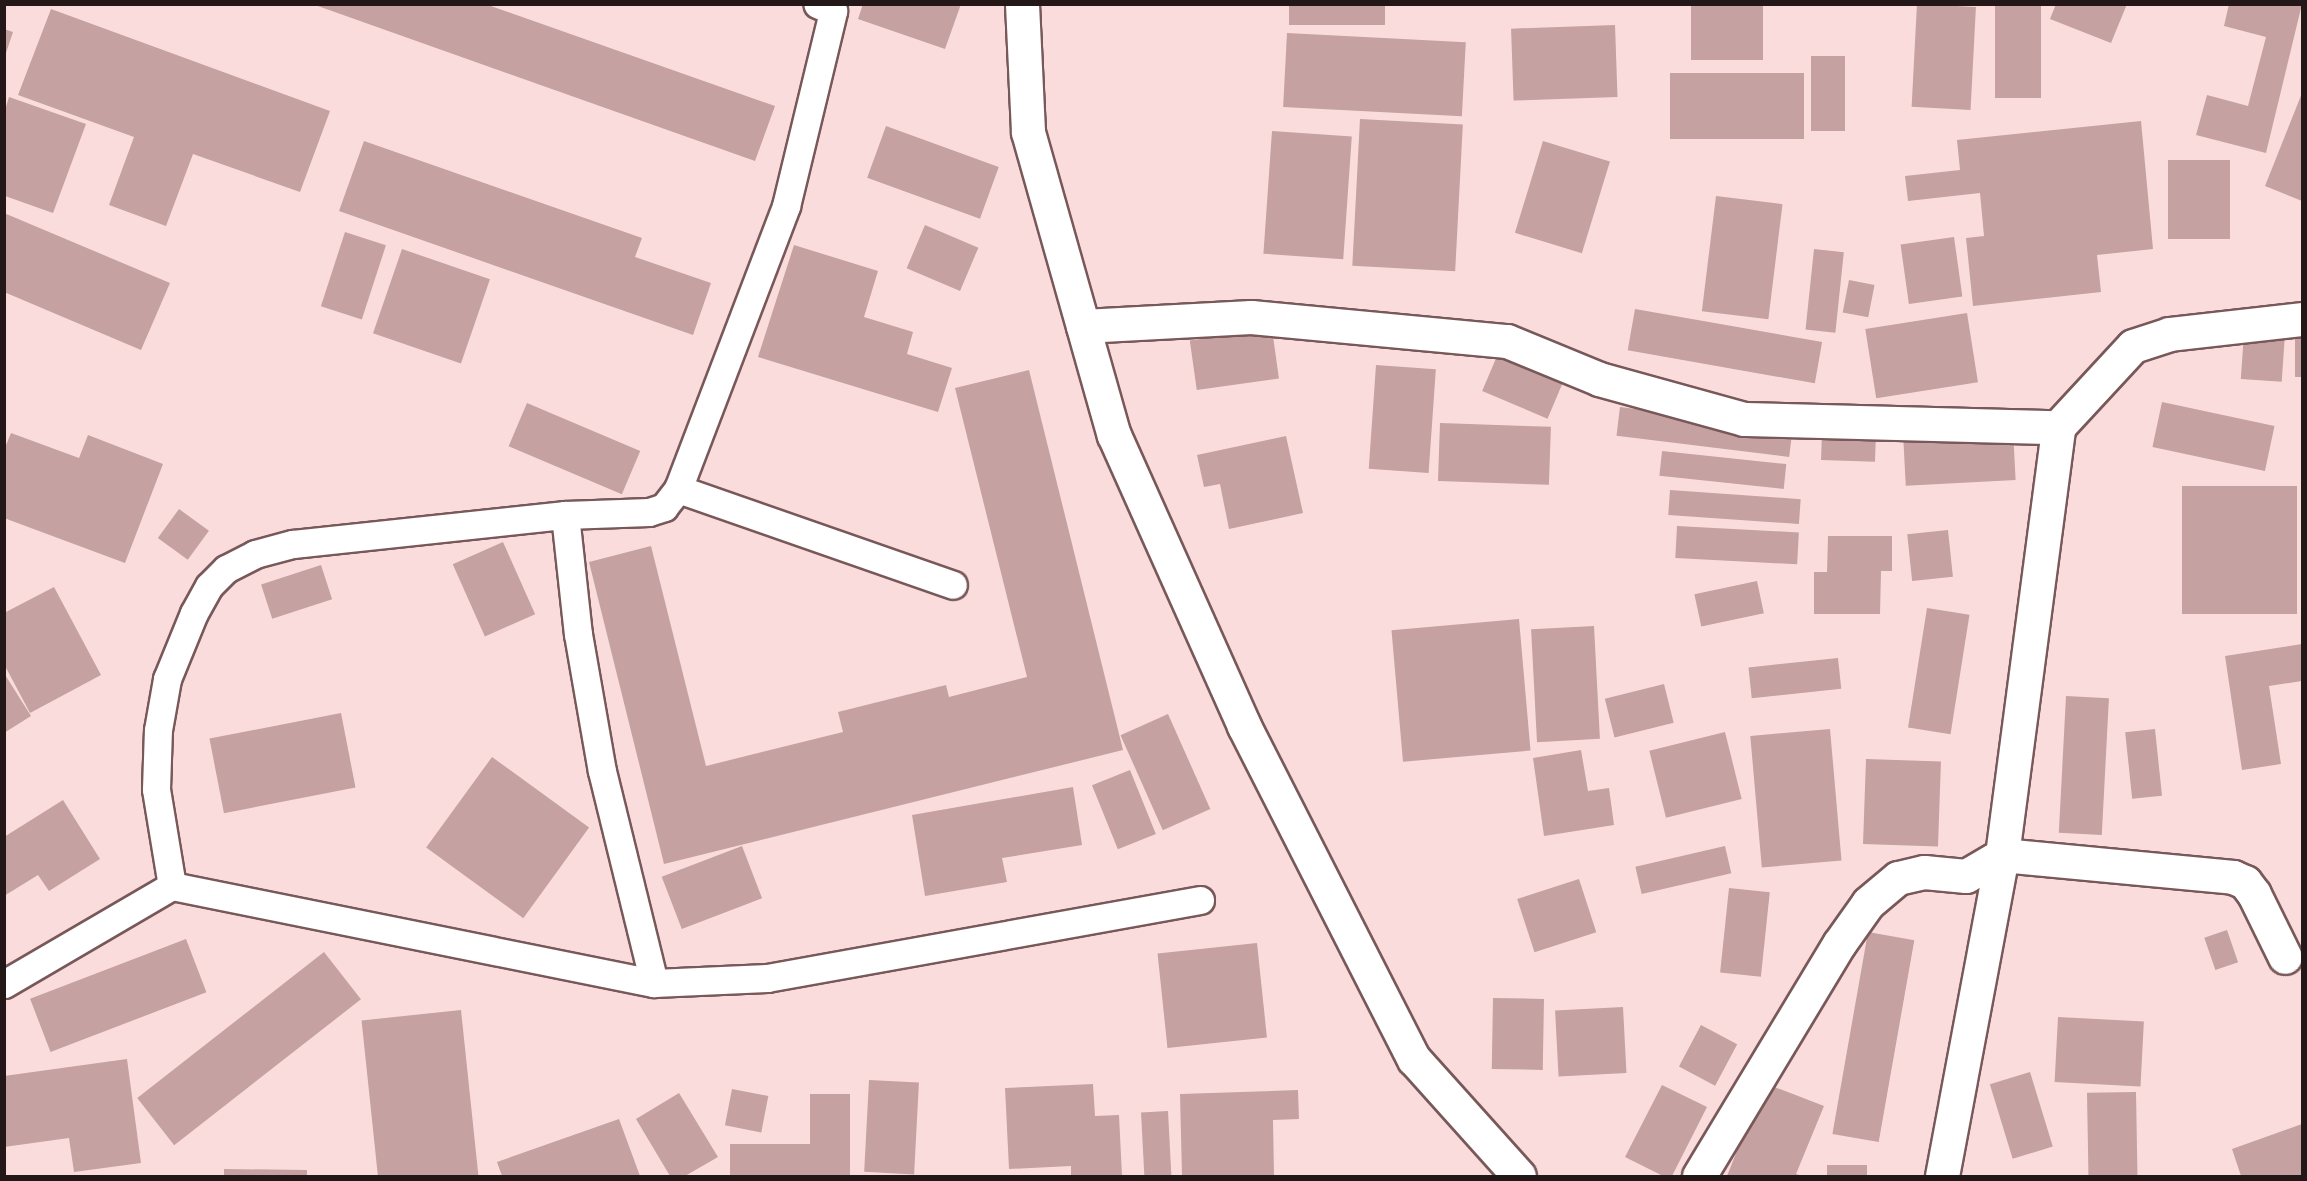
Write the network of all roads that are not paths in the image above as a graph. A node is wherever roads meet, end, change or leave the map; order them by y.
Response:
1 (816, 4) edge
2 (1022, 4) edge
3 (2302, 319) edge
4 (1083, 326) junction
5 (2058, 427) junction
6 (678, 489) junction
7 (565, 515) junction
8 (953, 585) dead end
9 (2002, 855) junction
10 (172, 886) junction
11 (1200, 900) dead end
12 (2284, 957) dead end
13 (654, 983) junction
14 (4, 984) edge
15 (1519, 1176) edge
16 (1699, 1176) edge
17 (1942, 1176) edge

1 - 6 lane
2 - 4 street
3 - 5 street
4 - 5 street
4 - 15 street
5 - 9 street
6 - 7 lane
6 - 8 lane
7 - 10 lane
7 - 13 lane
9 - 12 street
9 - 16 street
9 - 17 street
10 - 13 lane
10 - 14 lane
11 - 13 lane

